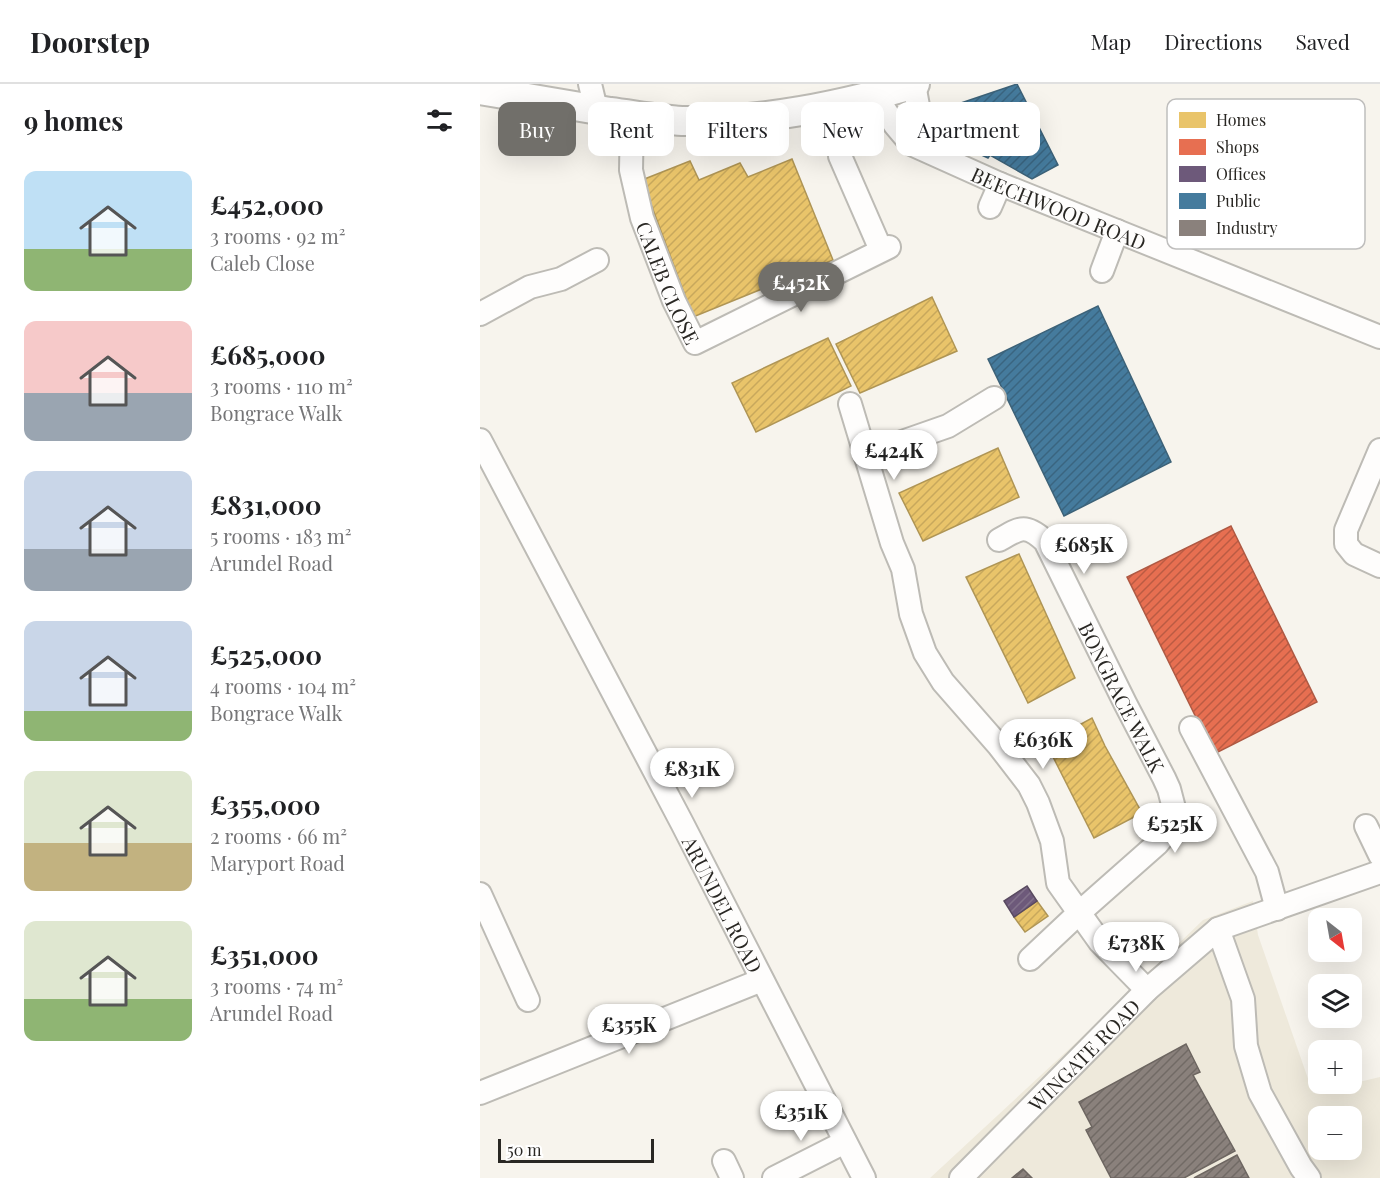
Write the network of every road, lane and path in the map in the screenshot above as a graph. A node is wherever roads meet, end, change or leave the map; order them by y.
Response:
1 (914, 84) edge
2 (480, 90) edge
3 (875, 94) junction
4 (593, 97) edge
5 (917, 102) edge
6 (674, 120) edge
7 (896, 125) edge
8 (631, 156) edge
9 (840, 156) dead end
10 (940, 156) edge
11 (1000, 184) junction
12 (990, 207) dead end
13 (1117, 231) junction
14 (597, 260) dead end
15 (1102, 271) dead end
16 (480, 314) edge
17 (1380, 337) edge
18 (994, 398) dead end
19 (850, 404) dead end
20 (480, 440) edge
21 (1380, 450) edge
22 (865, 455) junction
23 (999, 540) dead end
24 (1380, 566) edge
25 (1191, 728) dead end
26 (1366, 826) dead end
27 (1380, 855) edge
28 (1380, 872) edge
29 (482, 904) edge
30 (1277, 909) junction
31 (1080, 912) junction
32 (1218, 930) junction
33 (1030, 959) dead end
34 (762, 980) junction
35 (1147, 990) junction
36 (528, 1000) dead end
37 (480, 1093) edge
38 (845, 1142) junction
39 (774, 1178) edge
40 (864, 1178) edge
41 (961, 1178) edge
42 (1309, 1178) edge

1 - 3 main road
1 - 5 street
2 - 4 main road
3 - 6 main road
3 - 7 street, BEECHWOOD ROAD
8 - 9 street, CALEB CLOSE
10 - 11 street, BEECHWOOD ROAD
11 - 12 street
11 - 13 street, BEECHWOOD ROAD
13 - 15 street
13 - 17 street, BEECHWOOD ROAD
14 - 16 street
18 - 22 street
19 - 22 street
20 - 34 street, ARUNDEL ROAD
21 - 24 street
22 - 31 street
23 - 31 street, BONGRACE WALK
25 - 30 street
26 - 27 street
28 - 30 street, WINGATE ROAD
29 - 36 street
30 - 32 street, WINGATE ROAD
31 - 33 street, BONGRACE WALK
31 - 35 street
32 - 35 street, WINGATE ROAD
32 - 42 street
34 - 37 street
34 - 38 street, ARUNDEL ROAD
35 - 41 street, WINGATE ROAD
38 - 39 street
38 - 40 street, ARUNDEL ROAD

